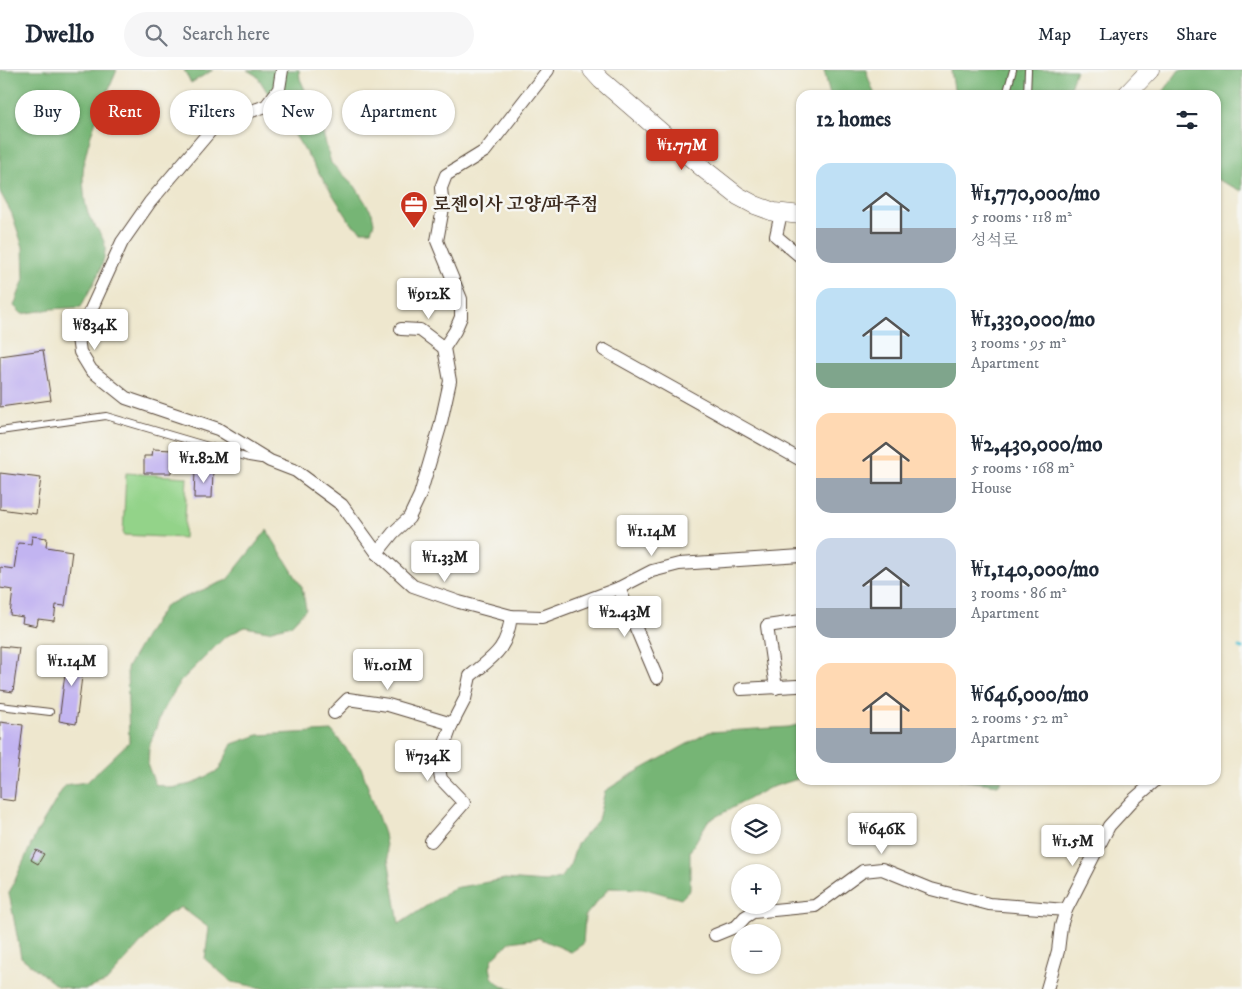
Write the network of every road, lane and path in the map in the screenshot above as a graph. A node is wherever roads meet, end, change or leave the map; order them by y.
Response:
1 (282, 70) edge
2 (548, 70) edge
3 (592, 70) edge
4 (1012, 70) edge
5 (1028, 70) edge
6 (1150, 70) edge
7 (1007, 90) edge
8 (1027, 90) edge
9 (1131, 90) edge
10 (781, 213) junction
11 (796, 214) edge
12 (796, 253) edge
13 (401, 329) dead end
14 (444, 348) junction
15 (604, 350) dead end
16 (0, 431) edge
17 (796, 457) edge
18 (270, 461) junction
19 (377, 553) junction
20 (796, 556) edge
21 (619, 588) junction
22 (511, 616) junction
23 (796, 622) edge
24 (657, 678) dead end
25 (796, 686) edge
26 (776, 688) junction
27 (741, 689) dead end
28 (0, 706) edge
29 (50, 712) dead end
30 (334, 713) dead end
31 (452, 724) junction
32 (1150, 785) edge
33 (431, 841) dead end
34 (1066, 910) junction
35 (715, 935) dead end
36 (1047, 989) edge

1 - 18 street
2 - 14 street
3 - 10 street
4 - 7 lane
5 - 8 lane
6 - 9 street
10 - 11 street
10 - 12 street
13 - 14 street
14 - 19 street
15 - 17 street
16 - 18 lane
18 - 19 street
19 - 22 street
20 - 21 street
21 - 22 street
21 - 24 street
22 - 31 street
23 - 26 street
25 - 26 street
26 - 27 street
28 - 29 lane
30 - 31 street
31 - 33 street
32 - 34 street
34 - 35 street
34 - 36 street

